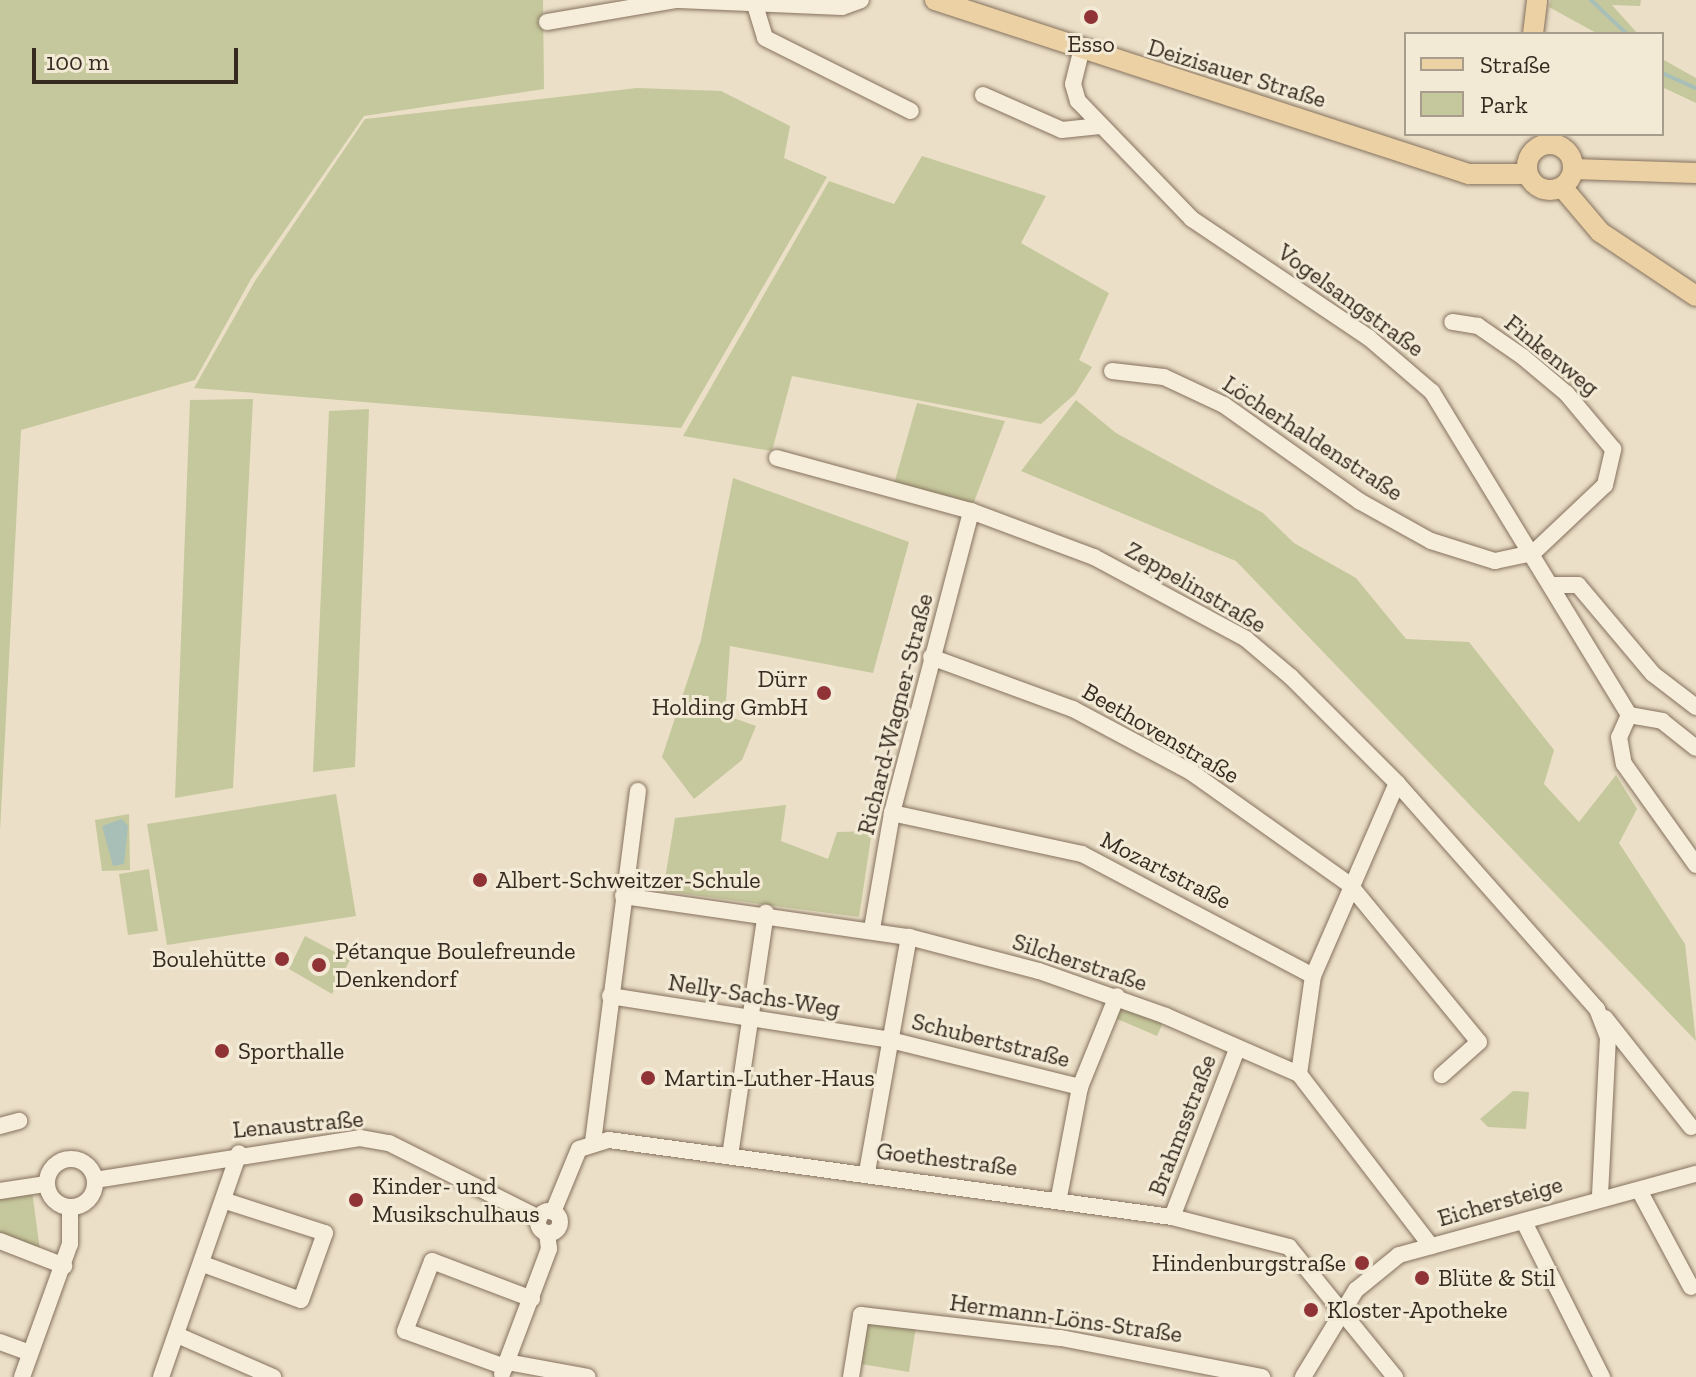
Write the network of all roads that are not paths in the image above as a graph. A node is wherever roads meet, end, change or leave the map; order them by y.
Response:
1 (678, 0) edge
2 (726, 0) edge
3 (861, 0) edge
4 (935, 0) edge
5 (1537, 0) edge
6 (755, 5) junction
7 (547, 22) dead end
8 (1533, 32) edge
9 (1081, 52) junction
10 (983, 95) dead end
11 (911, 111) dead end
12 (1100, 126) junction
13 (1540, 139) edge
14 (1696, 173) edge
15 (1527, 174) junction
16 (1567, 178) junction
17 (1696, 296) edge
18 (1452, 322) dead end
19 (1112, 371) dead end
20 (777, 458) dead end
21 (971, 511) junction
22 (1533, 553) junction
23 (1553, 585) junction
24 (931, 657) junction
25 (1696, 707) edge
26 (1629, 715) junction
27 (1696, 748) edge
28 (1397, 783) junction
29 (638, 791) dead end
30 (892, 813) junction
31 (1696, 865) edge
32 (1350, 885) junction
33 (623, 896) junction
34 (766, 913) junction
35 (872, 929) junction
36 (909, 937) junction
37 (1313, 976) junction
38 (610, 996) junction
39 (1117, 996) junction
40 (1597, 1009) junction
41 (751, 1023) junction
42 (890, 1040) junction
43 (1237, 1049) junction
44 (1299, 1074) junction
45 (1442, 1075) dead end
46 (1080, 1087) junction
47 (19, 1121) dead end
48 (0, 1126) edge
49 (1691, 1127) dead end
50 (593, 1142) junction
51 (239, 1153) junction
52 (730, 1156) junction
53 (867, 1172) junction
54 (1696, 1174) edge
55 (95, 1180) junction
56 (46, 1184) junction
57 (1639, 1190) junction
58 (0, 1191) edge
59 (1059, 1197) junction
60 (1600, 1197) junction
61 (226, 1201) junction
62 (70, 1207) junction
63 (1172, 1217) junction
64 (546, 1221) junction
65 (1524, 1222) junction
66 (0, 1241) edge
67 (1431, 1246) junction
68 (203, 1264) junction
69 (64, 1266) junction
70 (1691, 1287) dead end
71 (532, 1299) junction
72 (1342, 1314) junction
73 (177, 1335) junction
74 (0, 1342) edge
75 (30, 1353) junction
76 (504, 1369) edge
77 (22, 1377) edge
78 (161, 1377) edge
79 (273, 1377) edge
80 (588, 1377) edge
81 (851, 1377) edge
82 (1262, 1377) edge
83 (1303, 1377) edge
84 (1395, 1377) edge
85 (1602, 1377) edge

1 - 2 street
1 - 7 street
2 - 6 street
3 - 6 street
4 - 9 main road, Deizisauer Straße
5 - 8 main road
6 - 11 street
9 - 12 street, Vogelsangstraße
9 - 15 main road, Deizisauer Straße
10 - 12 street
12 - 22 street, Vogelsangstraße
13 - 15 main road
13 - 16 main road
14 - 16 main road
15 - 16 main road
16 - 17 main road
18 - 22 street, Finkenweg
19 - 22 street, Löcherhaldenstraße
20 - 21 street, Zeppelinstraße
21 - 24 street, Richard-Wagner-Straße
21 - 28 street, Zeppelinstraße
22 - 23 street, Vogelsangstraße
23 - 25 street
23 - 26 street, Vogelsangstraße
24 - 30 street, Richard-Wagner-Straße
24 - 32 street, Beethovenstraße
26 - 27 street
26 - 31 street
28 - 32 street
28 - 40 street, Zeppelinstraße
29 - 33 street
30 - 35 street, Richard-Wagner-Straße
30 - 37 street, Mozartstraße
32 - 37 street
32 - 45 street, Beethovenstraße
33 - 34 street, Silcherstraße
33 - 38 street
34 - 35 street, Silcherstraße
34 - 41 street
35 - 36 street, Silcherstraße
36 - 39 street, Silcherstraße
36 - 42 street
37 - 44 street
38 - 41 street, Nelly-Sachs-Weg
38 - 50 street
39 - 43 street, Silcherstraße
39 - 46 street
40 - 49 street, Zeppelinstraße
40 - 60 street, Zeppelinstraße
41 - 42 street, Nelly-Sachs-Weg
41 - 52 street
42 - 46 street, Schubertstraße
42 - 53 street
43 - 44 street, Silcherstraße
43 - 63 street, Brahmsstraße
44 - 67 street
46 - 59 street
47 - 48 street
50 - 52 street, Goethestraße
50 - 64 street
51 - 55 street, Lenaustraße
51 - 61 street
51 - 64 street, Lenaustraße
52 - 53 street, Goethestraße
53 - 59 street, Goethestraße
54 - 57 street, Eichersteige
55 - 56 street
55 - 62 street
56 - 58 street
56 - 62 street
57 - 60 street, Eichersteige
57 - 70 street
59 - 63 street, Goethestraße
60 - 65 street, Eichersteige
61 - 68 street
61 - 68 street
62 - 69 street
63 - 72 street, Goethestraße
64 - 71 street
65 - 67 street, Eichersteige
65 - 85 street
66 - 69 street
67 - 72 street, Eichersteige
68 - 73 street
69 - 75 street
71 - 76 street
71 - 76 street
72 - 83 street, Eichersteige
72 - 84 street
73 - 78 street
73 - 79 street
74 - 75 street
75 - 77 street
76 - 80 street
81 - 82 street, Hermann-Löns-Straße

